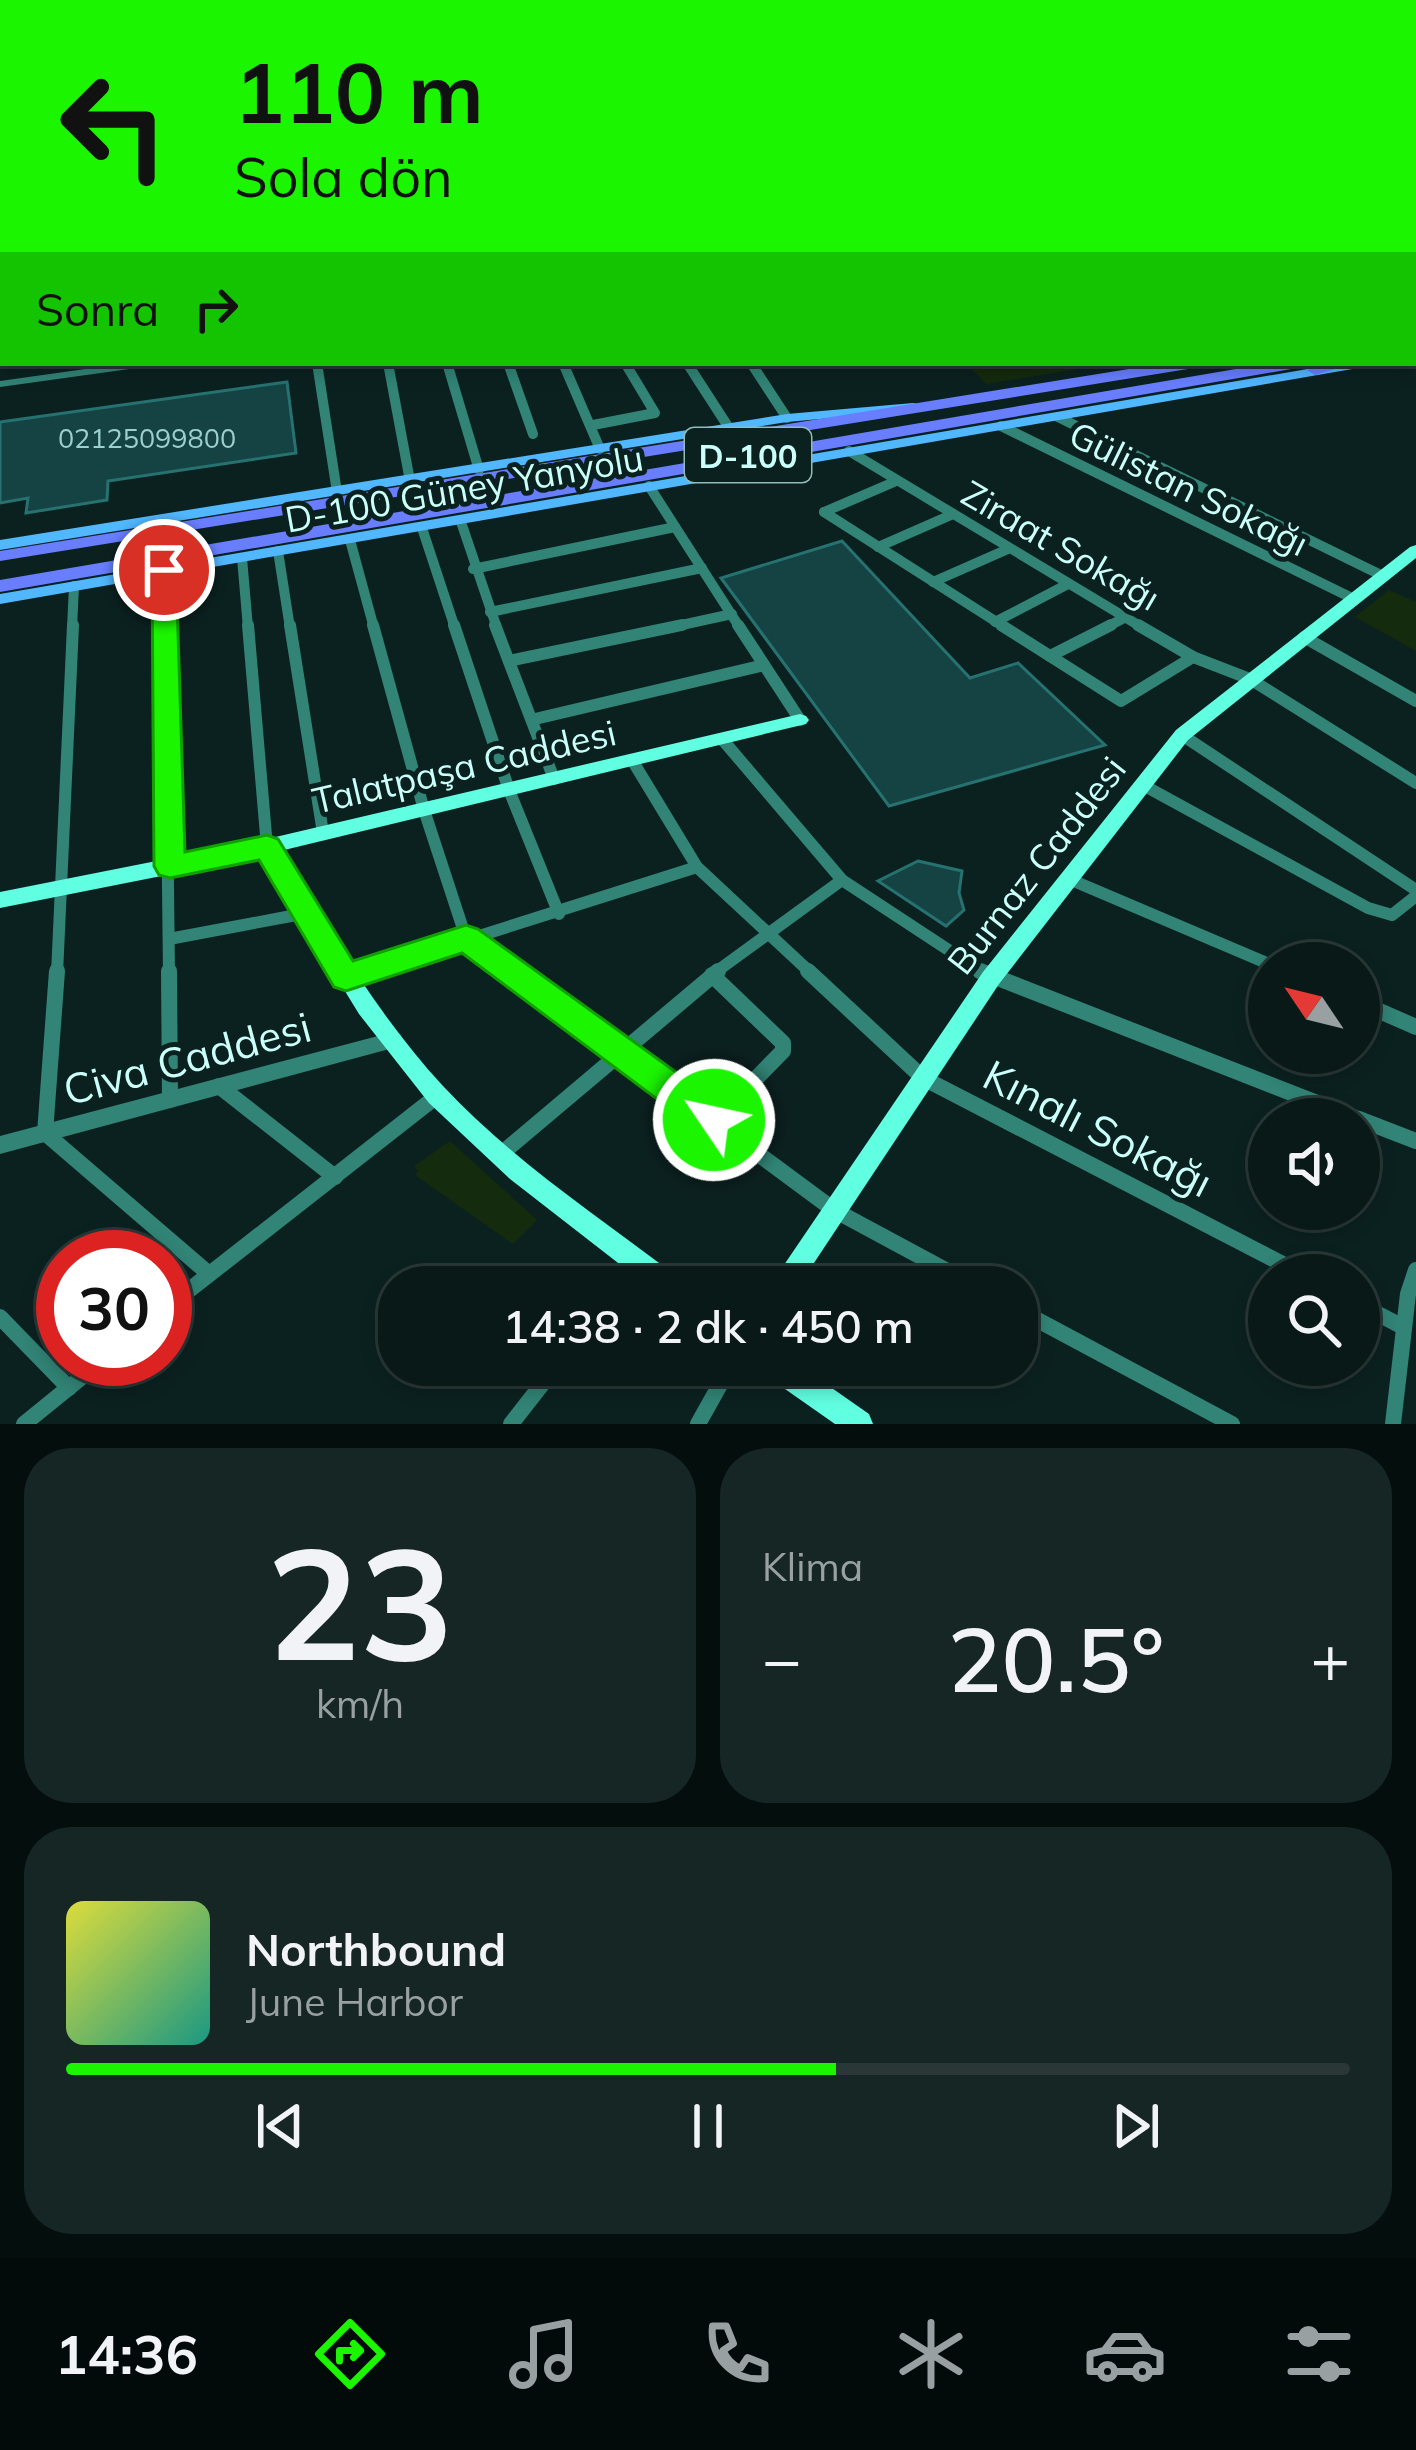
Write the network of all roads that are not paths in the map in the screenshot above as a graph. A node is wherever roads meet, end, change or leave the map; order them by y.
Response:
1 (129, 366) edge
2 (316, 366) edge
3 (389, 366) edge
4 (448, 366) edge
5 (509, 366) edge
6 (564, 366) edge
7 (627, 366) edge
8 (689, 366) edge
9 (753, 366) edge
10 (1176, 366) edge
11 (1306, 367) edge
12 (0, 384) edge
13 (924, 407) junction
14 (1058, 417) junction
15 (787, 418) junction
16 (593, 425) junction
17 (1001, 426) junction
18 (729, 428) junction
19 (533, 434) dead end
20 (600, 449) junction
21 (849, 451) junction
22 (478, 470) junction
23 (410, 481) junction
24 (894, 482) junction
25 (649, 486) junction
26 (337, 492) junction
27 (951, 515) junction
28 (461, 522) junction
29 (675, 527) junction
30 (422, 528) junction
31 (350, 540) junction
32 (0, 545) edge
33 (878, 547) junction
34 (1008, 549) junction
35 (200, 550) junction
36 (1416, 550) edge
37 (278, 551) junction
38 (0, 556) edge
39 (242, 558) junction
40 (702, 568) junction
41 (473, 569) junction
42 (164, 570) junction
43 (1383, 576) junction
44 (933, 582) junction
45 (1068, 584) junction
46 (0, 586) edge
47 (74, 586) junction
48 (0, 599) edge
49 (1354, 599) junction
50 (490, 612) junction
51 (732, 614) junction
52 (1124, 618) junction
53 (995, 622) junction
54 (1304, 637) junction
55 (1050, 656) junction
56 (1193, 657) junction
57 (509, 661) junction
58 (764, 664) junction
59 (1250, 680) junction
60 (1416, 701) edge
61 (536, 719) junction
62 (800, 721) joint
63 (1182, 735) junction
64 (722, 739) junction
65 (632, 760) junction
66 (554, 779) junction
67 (1416, 783) edge
68 (1143, 784) junction
69 (509, 790) junction
70 (424, 810) junction
71 (323, 833) junction
72 (267, 847) junction
73 (170, 866) junction
74 (697, 867) junction
75 (1069, 879) junction
76 (842, 880) junction
77 (63, 887) junction
78 (1416, 893) edge
79 (0, 900) edge
80 (307, 913) junction
81 (560, 914) junction
82 (764, 934) junction
83 (466, 938) junction
84 (169, 940) junction
85 (1248, 955) edge
86 (712, 975) junction
87 (346, 978) junction
88 (991, 978) junction
89 (1380, 1011) edge
90 (1416, 1027) edge
91 (393, 1040) junction
92 (616, 1053) junction
93 (923, 1078) junction
94 (219, 1086) junction
95 (437, 1096) junction
96 (1304, 1098) edge
97 (170, 1100) junction
98 (714, 1120) junction
99 (1380, 1127) edge
100 (45, 1133) junction
101 (1416, 1141) edge
102 (0, 1145) edge
103 (501, 1154) junction
104 (335, 1177) junction
105 (834, 1210) junction
106 (1263, 1254) edge
107 (638, 1262) junction
108 (635, 1266) edge
109 (643, 1266) edge
110 (796, 1266) edge
111 (938, 1266) edge
112 (1416, 1270) edge
113 (208, 1273) junction
114 (192, 1286) edge
115 (1380, 1315) edge
116 (0, 1317) edge
117 (1038, 1320) edge
118 (1403, 1327) junction
119 (71, 1386) edge
120 (541, 1386) edge
121 (719, 1386) edge
122 (805, 1386) edge
123 (69, 1388) junction
124 (24, 1424) edge
125 (511, 1424) edge
126 (698, 1424) edge
127 (860, 1424) edge
128 (1232, 1424) edge
129 (1393, 1424) edge

1 - 12 street
2 - 26 street
3 - 23 street
4 - 22 street
5 - 19 street
6 - 16 street
7 - 16 street
8 - 18 street
9 - 15 street
10 - 13 highway, D-100
11 - 14 main road, D-100 Güney Yanyolu
11 - 35 highway, D-100
13 - 15 main road
13 - 38 highway, D-100
14 - 17 main road, D-100 Güney Yanyolu
14 - 43 street
15 - 18 main road
16 - 20 street
17 - 21 main road, D-100 Güney Yanyolu
17 - 49 street, Gülistan Sokağı
18 - 20 main road
20 - 22 main road
21 - 24 street, Ziraat Sokağı
21 - 25 main road, D-100 Güney Yanyolu
22 - 23 main road
23 - 26 main road
24 - 27 street, Ziraat Sokağı
24 - 33 street
25 - 28 main road, D-100 Güney Yanyolu
25 - 29 street
25 - 35 highway
26 - 32 main road
27 - 33 street
27 - 34 street, Ziraat Sokağı
28 - 30 main road, D-100 Güney Yanyolu
28 - 41 street
29 - 40 street
29 - 41 street
30 - 31 main road, D-100 Güney Yanyolu
30 - 69 street
31 - 37 main road, D-100 Güney Yanyolu
31 - 70 street
33 - 44 street
34 - 44 street
34 - 45 street, Ziraat Sokağı
35 - 46 highway, D-100
36 - 43 main road, Burnaz Caddesi
37 - 39 main road, D-100 Güney Yanyolu
37 - 71 street
39 - 42 main road, D-100 Güney Yanyolu
39 - 72 street
40 - 50 street
40 - 51 street
41 - 50 street
42 - 47 main road, D-100 Güney Yanyolu
42 - 73 street
43 - 49 main road, Burnaz Caddesi
44 - 53 street
45 - 52 street, Ziraat Sokağı
45 - 53 street
47 - 48 main road, D-100 Güney Yanyolu
47 - 77 street
49 - 54 main road, Burnaz Caddesi
50 - 57 street
51 - 57 street
51 - 58 street
52 - 55 street
52 - 56 street, Ziraat Sokağı
53 - 55 street
54 - 59 main road, Burnaz Caddesi
54 - 60 street
55 - 56 street
56 - 59 street, Ziraat Sokağı
57 - 61 street
58 - 61 street
58 - 62 street
59 - 63 main road, Burnaz Caddesi
59 - 67 street, Ziraat Sokağı
61 - 66 street
62 - 64 main road, Talatpaşa Caddesi
63 - 68 main road, Burnaz Caddesi
63 - 78 street
64 - 65 main road, Talatpaşa Caddesi
64 - 76 street
65 - 66 main road, Talatpaşa Caddesi
65 - 74 street, Kınalı Sokağı
66 - 69 main road, Talatpaşa Caddesi
68 - 75 main road, Burnaz Caddesi
68 - 78 street
69 - 70 main road, Talatpaşa Caddesi
69 - 81 street
70 - 71 main road, Talatpaşa Caddesi
70 - 83 street
71 - 72 main road, Talatpaşa Caddesi
72 - 73 main road, Talatpaşa Caddesi
72 - 80 main road
73 - 77 main road, Talatpaşa Caddesi
73 - 84 street
74 - 81 street
74 - 82 street, Kınalı Sokağı
75 - 85 street
75 - 88 main road, Burnaz Caddesi
76 - 82 street
76 - 88 street
77 - 79 main road, Talatpaşa Caddesi
77 - 100 street
80 - 84 street
80 - 87 main road
81 - 83 street
82 - 86 street
82 - 93 street, Kınalı Sokağı
83 - 87 street
83 - 92 street
84 - 97 street
86 - 92 street
86 - 98 street
87 - 91 main road
88 - 93 main road, Burnaz Caddesi
88 - 96 street
89 - 90 street
91 - 94 street, Civa Caddesi
91 - 95 main road
92 - 98 street
92 - 103 street
93 - 105 main road, Burnaz Caddesi
93 - 106 street, Kınalı Sokağı
94 - 97 street, Civa Caddesi
94 - 104 street
95 - 103 main road
95 - 104 street
97 - 100 street, Civa Caddesi
98 - 105 street
99 - 101 street
100 - 102 street, Civa Caddesi
100 - 113 street
103 - 107 main road
104 - 113 street
105 - 110 main road, Burnaz Caddesi
105 - 111 street
107 - 108 street
107 - 109 main road
112 - 118 street
113 - 114 street
115 - 118 street
116 - 123 street
117 - 128 street
118 - 129 street
119 - 123 street
120 - 125 street
121 - 126 street
122 - 127 main road
123 - 124 street

